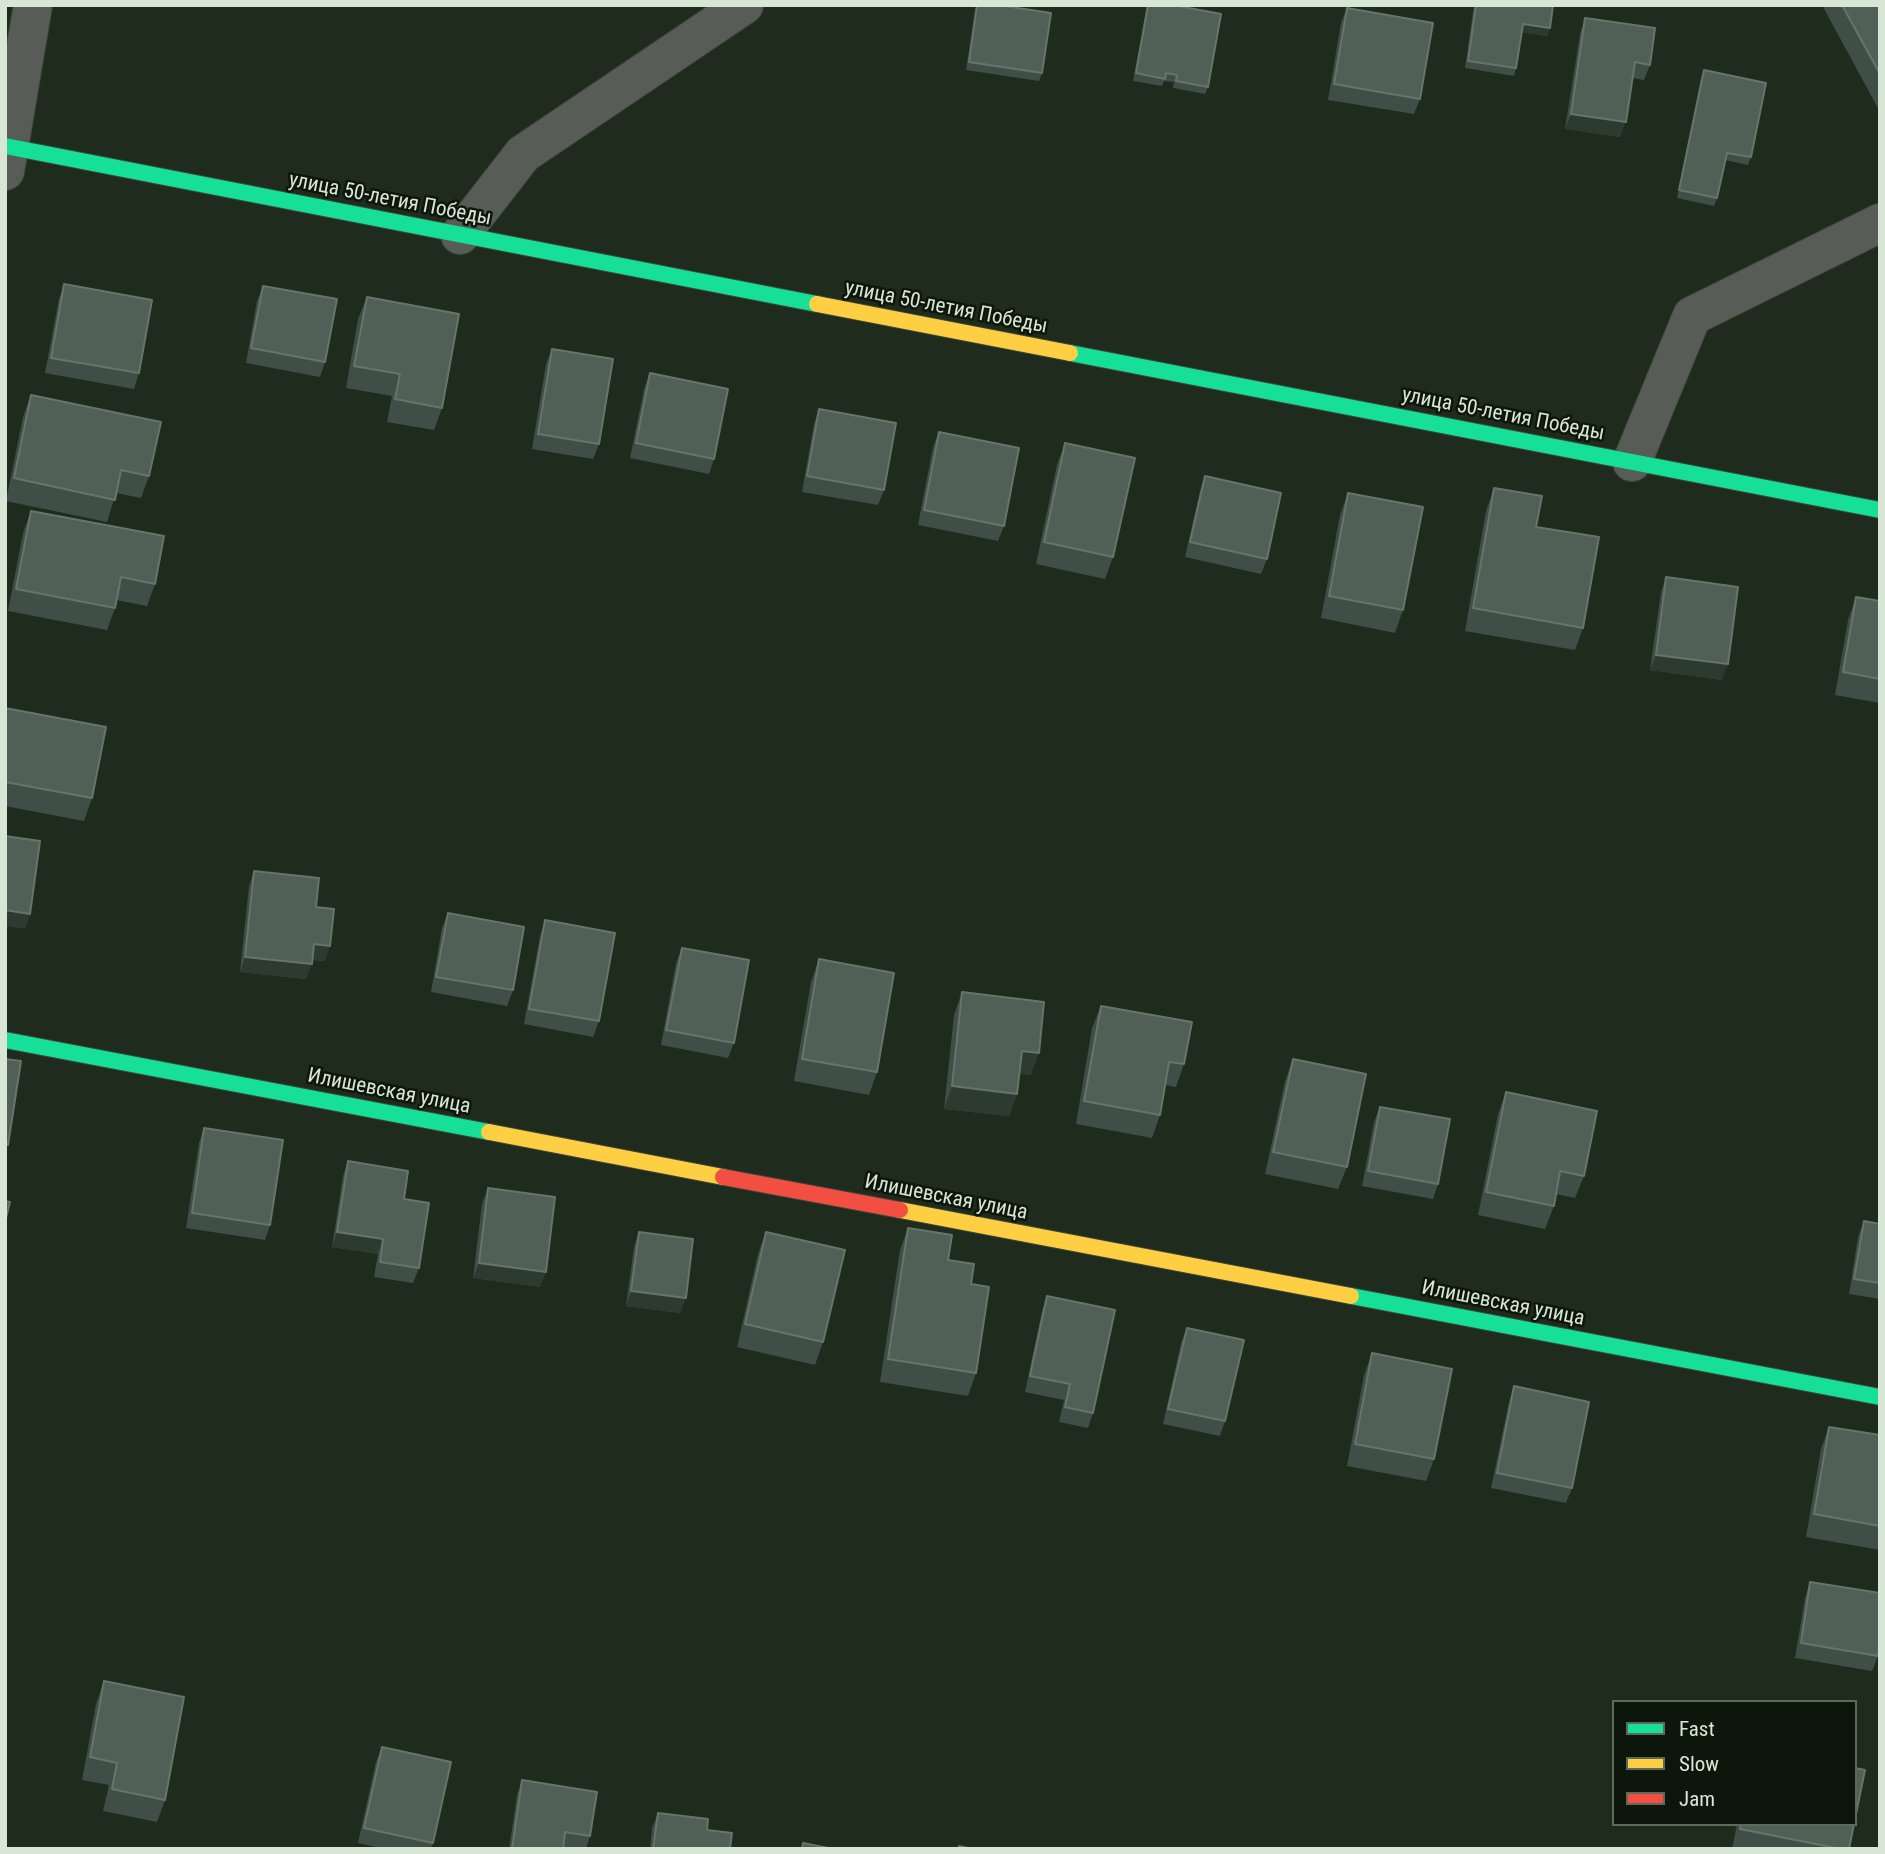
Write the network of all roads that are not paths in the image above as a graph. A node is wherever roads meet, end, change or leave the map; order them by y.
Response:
1 (33, 5) edge
2 (744, 5) edge
3 (7, 155) edge
4 (1880, 223) edge
5 (460, 235) junction
6 (1632, 462) junction
7 (1880, 510) edge
8 (5, 1040) edge
9 (1880, 1397) edge

1 - 3 street
2 - 5 street
3 - 5 street, улица 50-летия Победы
4 - 6 street
5 - 6 street, улица 50-летия Победы
6 - 7 street, улица 50-летия Победы
8 - 9 street, Илишевская улица

